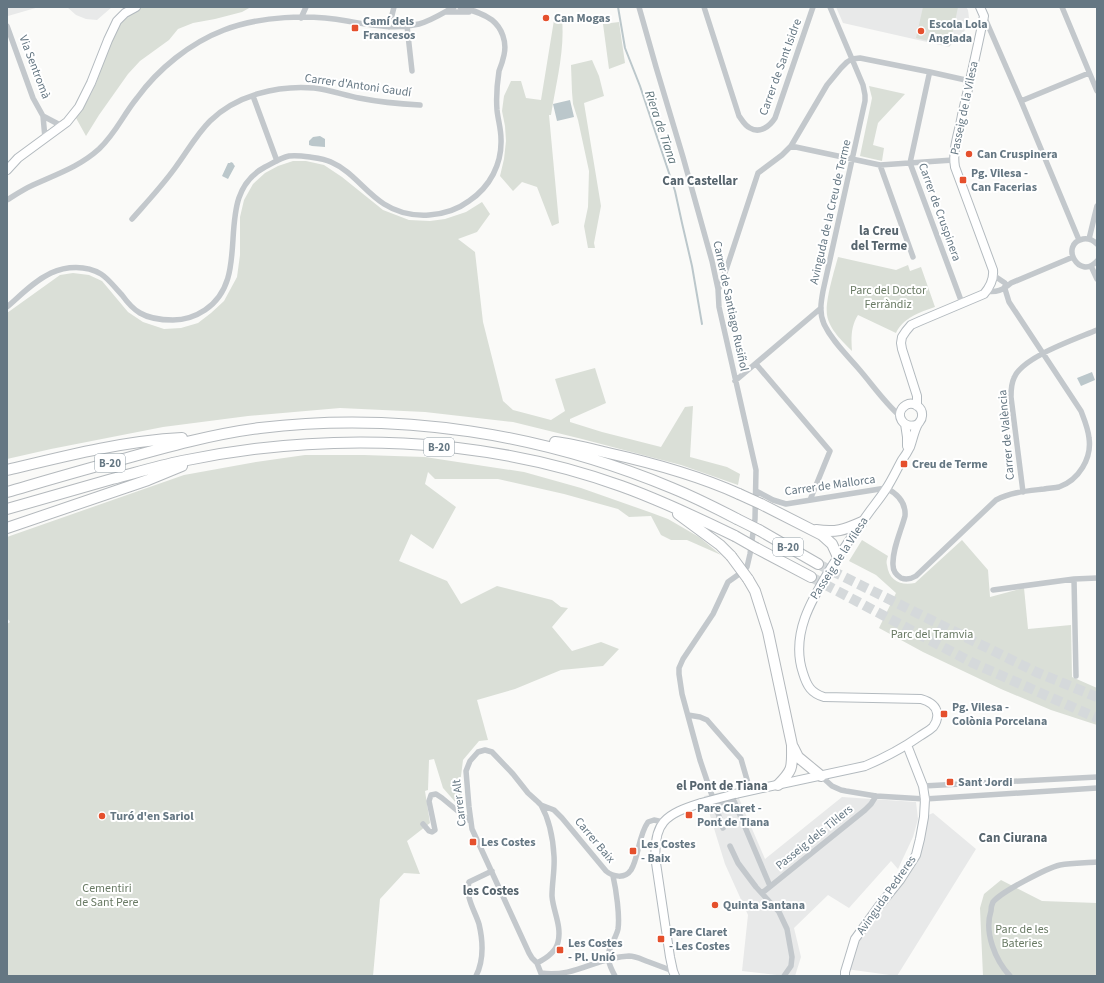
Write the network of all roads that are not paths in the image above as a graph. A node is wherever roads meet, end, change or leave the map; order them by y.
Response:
1 (136, 7) edge
2 (306, 7) edge
3 (394, 7) edge
4 (454, 7) edge
5 (460, 7) edge
6 (639, 7) edge
7 (704, 7) edge
8 (813, 7) edge
9 (830, 7) edge
10 (980, 7) edge
11 (1062, 7) edge
12 (475, 12) junction
13 (445, 13) junction
14 (984, 16) junction
15 (301, 18) junction
16 (7, 26) edge
17 (407, 26) junction
18 (388, 27) junction
19 (852, 59) junction
20 (412, 71) dead end
21 (930, 72) junction
22 (1089, 73) junction
23 (970, 82) junction
24 (1097, 91) edge
25 (253, 96) junction
26 (1021, 101) junction
27 (420, 105) dead end
28 (43, 116) junction
29 (62, 126) junction
30 (45, 138) junction
31 (791, 146) junction
32 (853, 160) junction
33 (954, 160) junction
34 (277, 161) junction
35 (910, 163) junction
36 (880, 165) junction
37 (7, 170) edge
38 (7, 200) edge
39 (1097, 206) edge
40 (132, 219) dead end
41 (1089, 239) junction
42 (1079, 240) junction
43 (1097, 244) edge
44 (913, 257) dead end
45 (1073, 257) junction
46 (1097, 261) edge
47 (1091, 266) junction
48 (992, 279) junction
49 (1097, 279) edge
50 (1007, 285) junction
51 (718, 289) junction
52 (986, 291) junction
53 (962, 303) junction
54 (7, 307) edge
55 (821, 308) junction
56 (1097, 330) edge
57 (1043, 353) junction
58 (756, 364) junction
59 (736, 381) junction
60 (890, 406) junction
61 (910, 406) junction
62 (900, 416) junction
63 (905, 424) junction
64 (918, 424) junction
65 (214, 436) junction
66 (518, 440) junction
67 (907, 451) junction
68 (210, 456) junction
69 (7, 470) edge
70 (886, 488) junction
71 (756, 491) junction
72 (7, 492) edge
73 (1022, 492) junction
74 (810, 500) junction
75 (661, 502) junction
76 (7, 509) edge
77 (862, 522) junction
78 (7, 528) edge
79 (812, 529) junction
80 (838, 558) junction
81 (818, 564) tunnel mouth
82 (811, 577) tunnel mouth
83 (1097, 578) edge
84 (1074, 579) junction
85 (993, 590) dead end
86 (1076, 676) dead end
87 (688, 715) junction
88 (792, 745) junction
89 (907, 745) junction
90 (822, 776) junction
91 (1097, 777) edge
92 (778, 785) junction
93 (923, 786) junction
94 (1097, 788) edge
95 (750, 790) junction
96 (876, 796) junction
97 (925, 799) junction
98 (541, 805) junction
99 (716, 806) junction
100 (562, 818) junction
101 (471, 822) junction
102 (663, 822) junction
103 (423, 824) dead end
104 (550, 824) junction
105 (723, 828) dead end
106 (730, 846) dead end
107 (1097, 862) edge
108 (492, 871) junction
109 (613, 876) junction
110 (770, 886) junction
111 (762, 893) junction
112 (608, 958) junction
113 (537, 963) junction
114 (674, 973) edge
115 (542, 975) edge
116 (476, 976) edge
117 (615, 976) edge
118 (784, 976) edge
119 (845, 976) edge
120 (1010, 976) edge

1 - 29 street
2 - 15 street
3 - 18 street
4 - 13 street
5 - 12 street
6 - 51 street, Carrer de Santiago Rusiñol
7 - 8 street, Carrer de Sant Isidre
9 - 19 street, Avinguda de la Creu de Terme
10 - 14 street
11 - 22 street
12 - 13 street
12 - 34 street
13 - 17 street
14 - 23 street, Passeig de la Vilesa
14 - 26 street
15 - 18 street
15 - 38 street
16 - 28 street, Via Sentromà
17 - 18 street
17 - 20 street
19 - 21 street
19 - 31 street
19 - 32 street, Avinguda de la Creu de Terme
21 - 23 street
21 - 35 street, Carrer de Cruspinera
22 - 24 street
22 - 26 street
23 - 33 street, Passeig de la Vilesa
25 - 27 street, Carrer d'Antoni Gaudí
25 - 34 street
25 - 40 street, Carrer d'Antoni Gaudí
26 - 42 street
28 - 29 street, Via Sentromà
28 - 30 street, Via Sentromà
29 - 30 street
30 - 37 street
31 - 32 street
31 - 51 street
32 - 36 street
32 - 55 street, Avinguda de la Creu de Terme
33 - 35 street
33 - 48 street, Passeig de la Vilesa
34 - 54 street
35 - 36 street
35 - 53 street, Carrer de Cruspinera
36 - 44 street
39 - 41 street
41 - 42 street
41 - 43 street
42 - 45 street
45 - 47 street
45 - 50 street
46 - 47 street
47 - 49 street
48 - 50 street
48 - 52 street
50 - 52 street
50 - 57 street
51 - 59 street, Carrer de Santiago Rusiñol
52 - 53 street
53 - 61 street
55 - 58 street
55 - 60 street, Avinguda de la Creu de Terme
56 - 57 street, Carrer de València
57 - 73 street, Carrer de València
57 - 73 street
58 - 59 street
58 - 74 street
59 - 71 street, Carrer de Santiago Rusiñol
60 - 61 street
60 - 62 street, Avinguda de la Creu de Terme
61 - 62 street
61 - 64 street
62 - 63 street
63 - 64 street
63 - 67 street
64 - 67 street, Passeig de la Vilesa
65 - 66 highway, B-20
65 - 69 highway
65 - 72 highway, B-20
66 - 79 highway, B-20, bridge
66 - 81 highway, B-20, bridge
67 - 70 street, Passeig de la Vilesa
68 - 75 highway, B-20
68 - 76 highway, B-20
68 - 78 highway
70 - 73 street
70 - 74 street, Carrer de Mallorca
70 - 77 street, Passeig de la Vilesa
71 - 74 street, Carrer de Mallorca
71 - 87 street, Carrer de Santiago Rusiñol
75 - 82 highway, B-20, bridge
75 - 88 highway, bridge
77 - 79 highway, B-20
77 - 80 street, Passeig de la Vilesa
79 - 80 highway, B-20
80 - 89 street, Passeig de la Vilesa
83 - 84 street
84 - 85 street
84 - 86 street
87 - 95 street
87 - 99 street
88 - 90 highway
88 - 92 highway
89 - 90 street
89 - 93 street, Avinguda Pedreres
90 - 92 street
90 - 96 street
91 - 93 street
92 - 95 street
93 - 97 street, Avinguda Pedreres
94 - 97 street
95 - 102 street, bridge
96 - 97 street
96 - 110 street, Passeig dels Til·lers
97 - 119 street, Avinguda Pedreres
98 - 100 street, Carrer Alt
98 - 101 street, Carrer Alt
98 - 104 street
99 - 105 street
99 - 110 street
100 - 104 street, Carrer Baix
100 - 109 street, Carrer Baix
101 - 103 street
101 - 108 street, Carrer Alt
102 - 109 street, Carrer Baix
102 - 114 street
104 - 113 street
106 - 111 street
107 - 120 street
108 - 113 street, Carrer Alt
108 - 116 street
109 - 112 street
110 - 111 street, Passeig dels Til·lers
111 - 118 street
112 - 114 street
112 - 115 street
112 - 117 street
113 - 115 street, Carrer Alt

